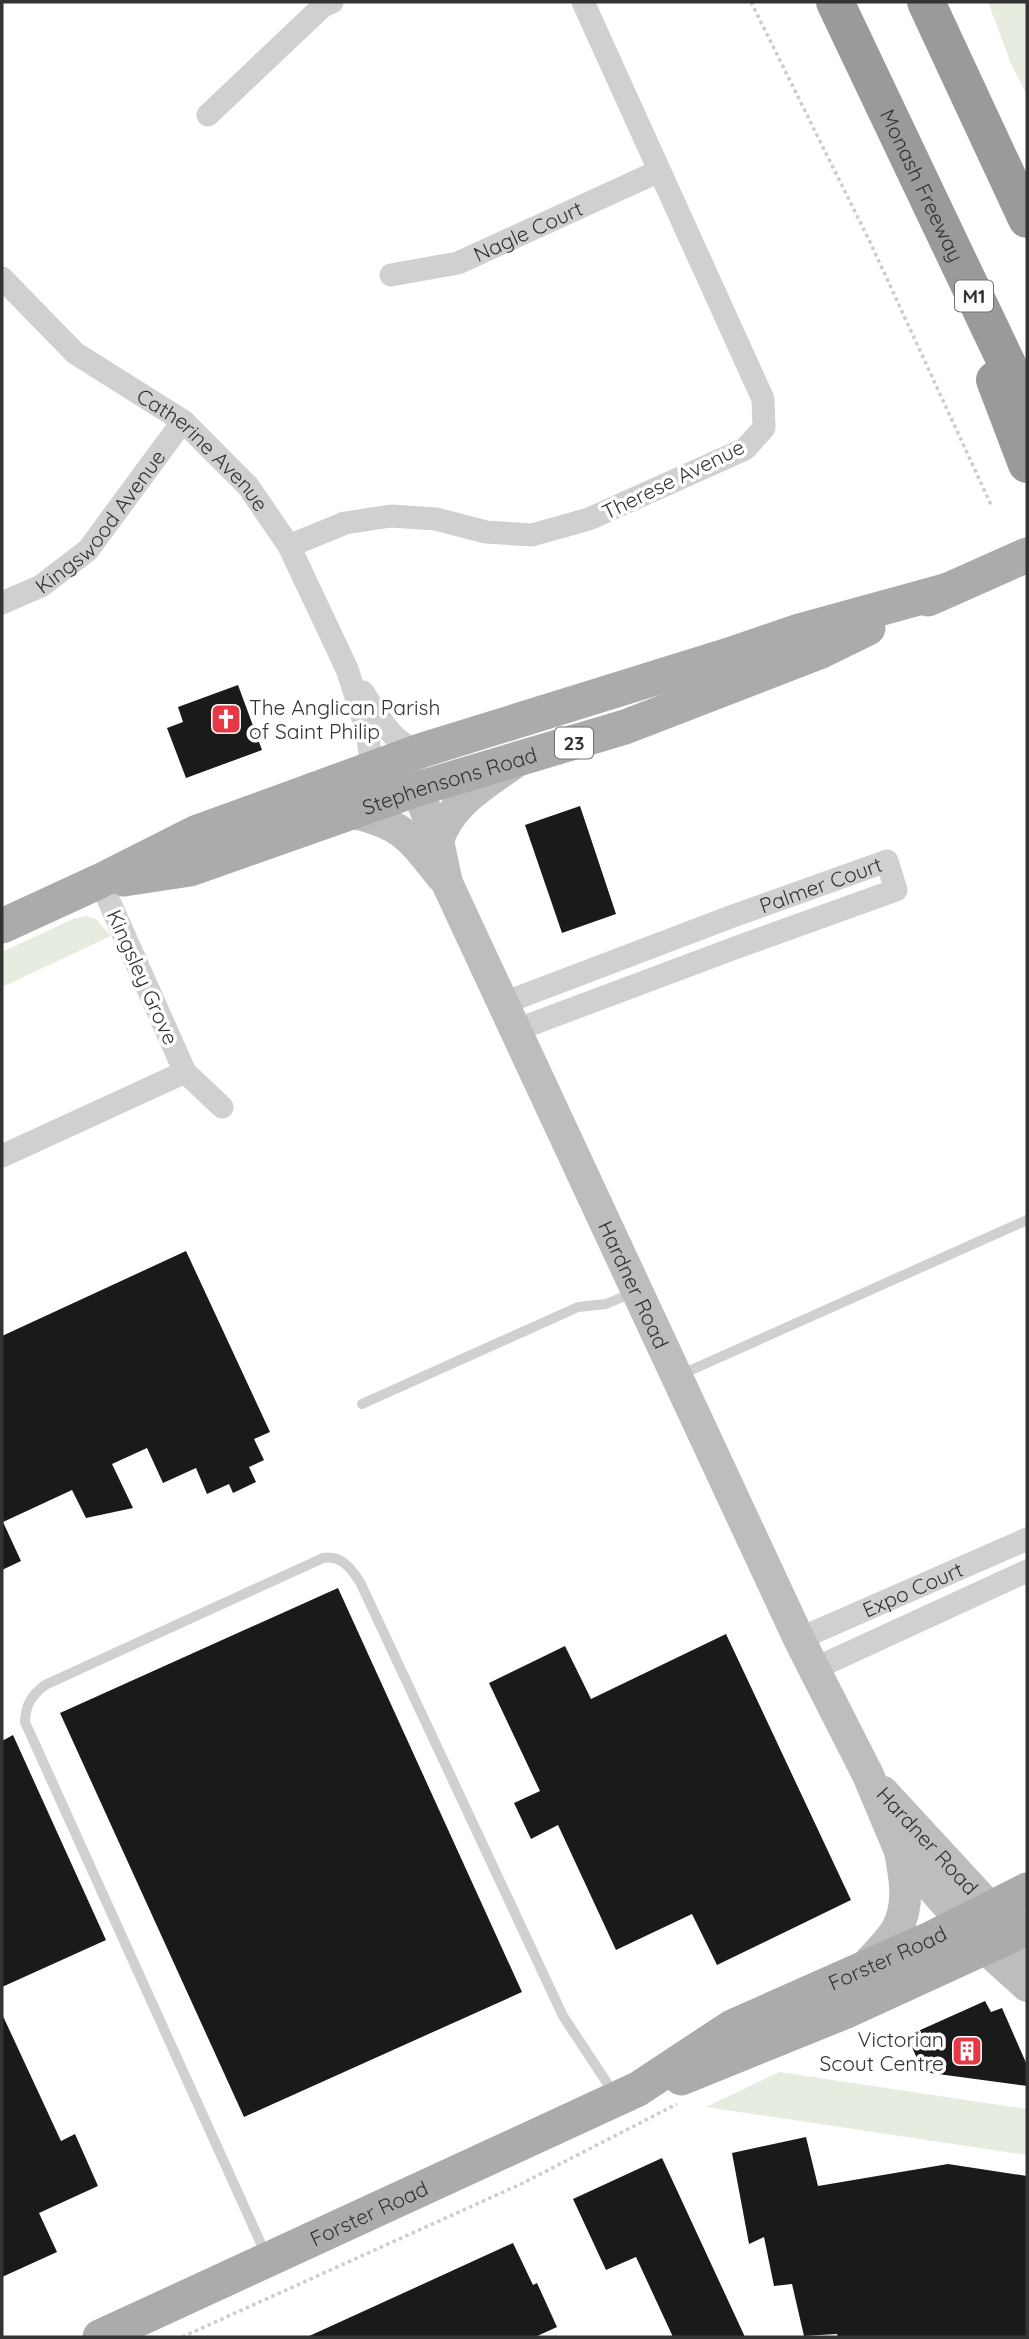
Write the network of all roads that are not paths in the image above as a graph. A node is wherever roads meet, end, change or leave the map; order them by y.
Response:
1 (332, 2) edge
2 (583, 2) edge
3 (835, 2) edge
4 (926, 2) edge
5 (208, 115) dead end
6 (983, 125) junction
7 (659, 171) junction
8 (921, 185) junction
9 (1027, 201) edge
10 (1027, 219) edge
11 (391, 275) dead end
12 (2, 278) edge
13 (1027, 407) edge
14 (183, 421) junction
15 (1027, 464) edge
16 (289, 546) junction
17 (1023, 557) edge
18 (948, 590) junction
19 (2, 603) edge
20 (347, 669) junction
21 (423, 750) junction
22 (518, 760) junction
23 (372, 768) junction
24 (417, 789) junction
25 (351, 812) junction
26 (438, 841) junction
27 (100, 881) junction
28 (447, 883) junction
29 (733, 916) junction
30 (2, 926) edge
31 (743, 944) junction
32 (510, 1016) junction
33 (185, 1072) junction
34 (222, 1107) dead end
35 (2, 1156) edge
36 (1027, 1220) edge
37 (637, 1290) junction
38 (677, 1376) junction
39 (362, 1404) dead end
40 (1027, 1539) edge
41 (988, 1557) junction
42 (1027, 1571) edge
43 (1000, 1584) junction
44 (799, 1639) junction
45 (814, 1669) junction
46 (868, 1775) junction
47 (900, 1851) junction
48 (1027, 1890) edge
49 (976, 1915) junction
50 (1013, 1940) edge
51 (863, 1968) junction
52 (1027, 1986) edge
53 (628, 2094) junction
54 (268, 2259) junction
55 (100, 2337) edge

1 - 5 street
2 - 7 street, Therese Avenue
3 - 8 highway, Monash Freeway / M1
4 - 6 highway
6 - 9 highway
6 - 10 highway
7 - 11 street, Nagle Court
7 - 16 street, Therese Avenue
8 - 13 highway, Monash Freeway / M1
8 - 15 highway
12 - 14 street, Catherine Avenue
14 - 16 street, Catherine Avenue
14 - 19 street, Kingswood Avenue
16 - 20 street, Catherine Avenue
17 - 18 main road, Stephensons Road / 23
18 - 21 main road, Stephensons Road / 23
18 - 22 main road, Stephensons Road / 23
20 - 21 street, Catherine Avenue
20 - 23 street, Catherine Avenue
21 - 23 main road, Stephensons Road / 23
22 - 24 main road, Stephensons Road / 23
22 - 26 street
23 - 24 main road
23 - 27 main road, Stephensons Road / 23
24 - 25 main road, Stephensons Road / 23
24 - 26 street, Hardner Road
25 - 27 main road, Stephensons Road / 23
25 - 28 street
26 - 28 street, Hardner Road
27 - 30 main road, Stephensons Road / 23
27 - 33 street, Kingsley Grove
28 - 32 street, Hardner Road
29 - 31 street
29 - 31 street, Palmer Court
29 - 32 street, Palmer Court
31 - 32 street, Palmer Court
32 - 37 street, Hardner Road
33 - 34 street, Kingsley Grove
33 - 35 street
36 - 38 lane
37 - 38 street, Hardner Road
37 - 39 lane
38 - 44 street, Hardner Road
40 - 41 street, Expo Court
41 - 43 street
41 - 44 street, Expo Court
42 - 43 street, Expo Court
43 - 45 street, Expo Court
44 - 45 street, Hardner Road
45 - 46 street, Hardner Road
46 - 47 street, Hardner Road
46 - 49 street, Hardner Road
47 - 49 street, Hardner Road
47 - 51 street
48 - 49 main road, Forster Road
49 - 50 street
49 - 51 main road, Forster Road
50 - 52 street
50 - 53 main road, Forster Road
51 - 53 main road, Forster Road
53 - 54 main road, Forster Road
53 - 54 lane
54 - 55 main road, Forster Road

